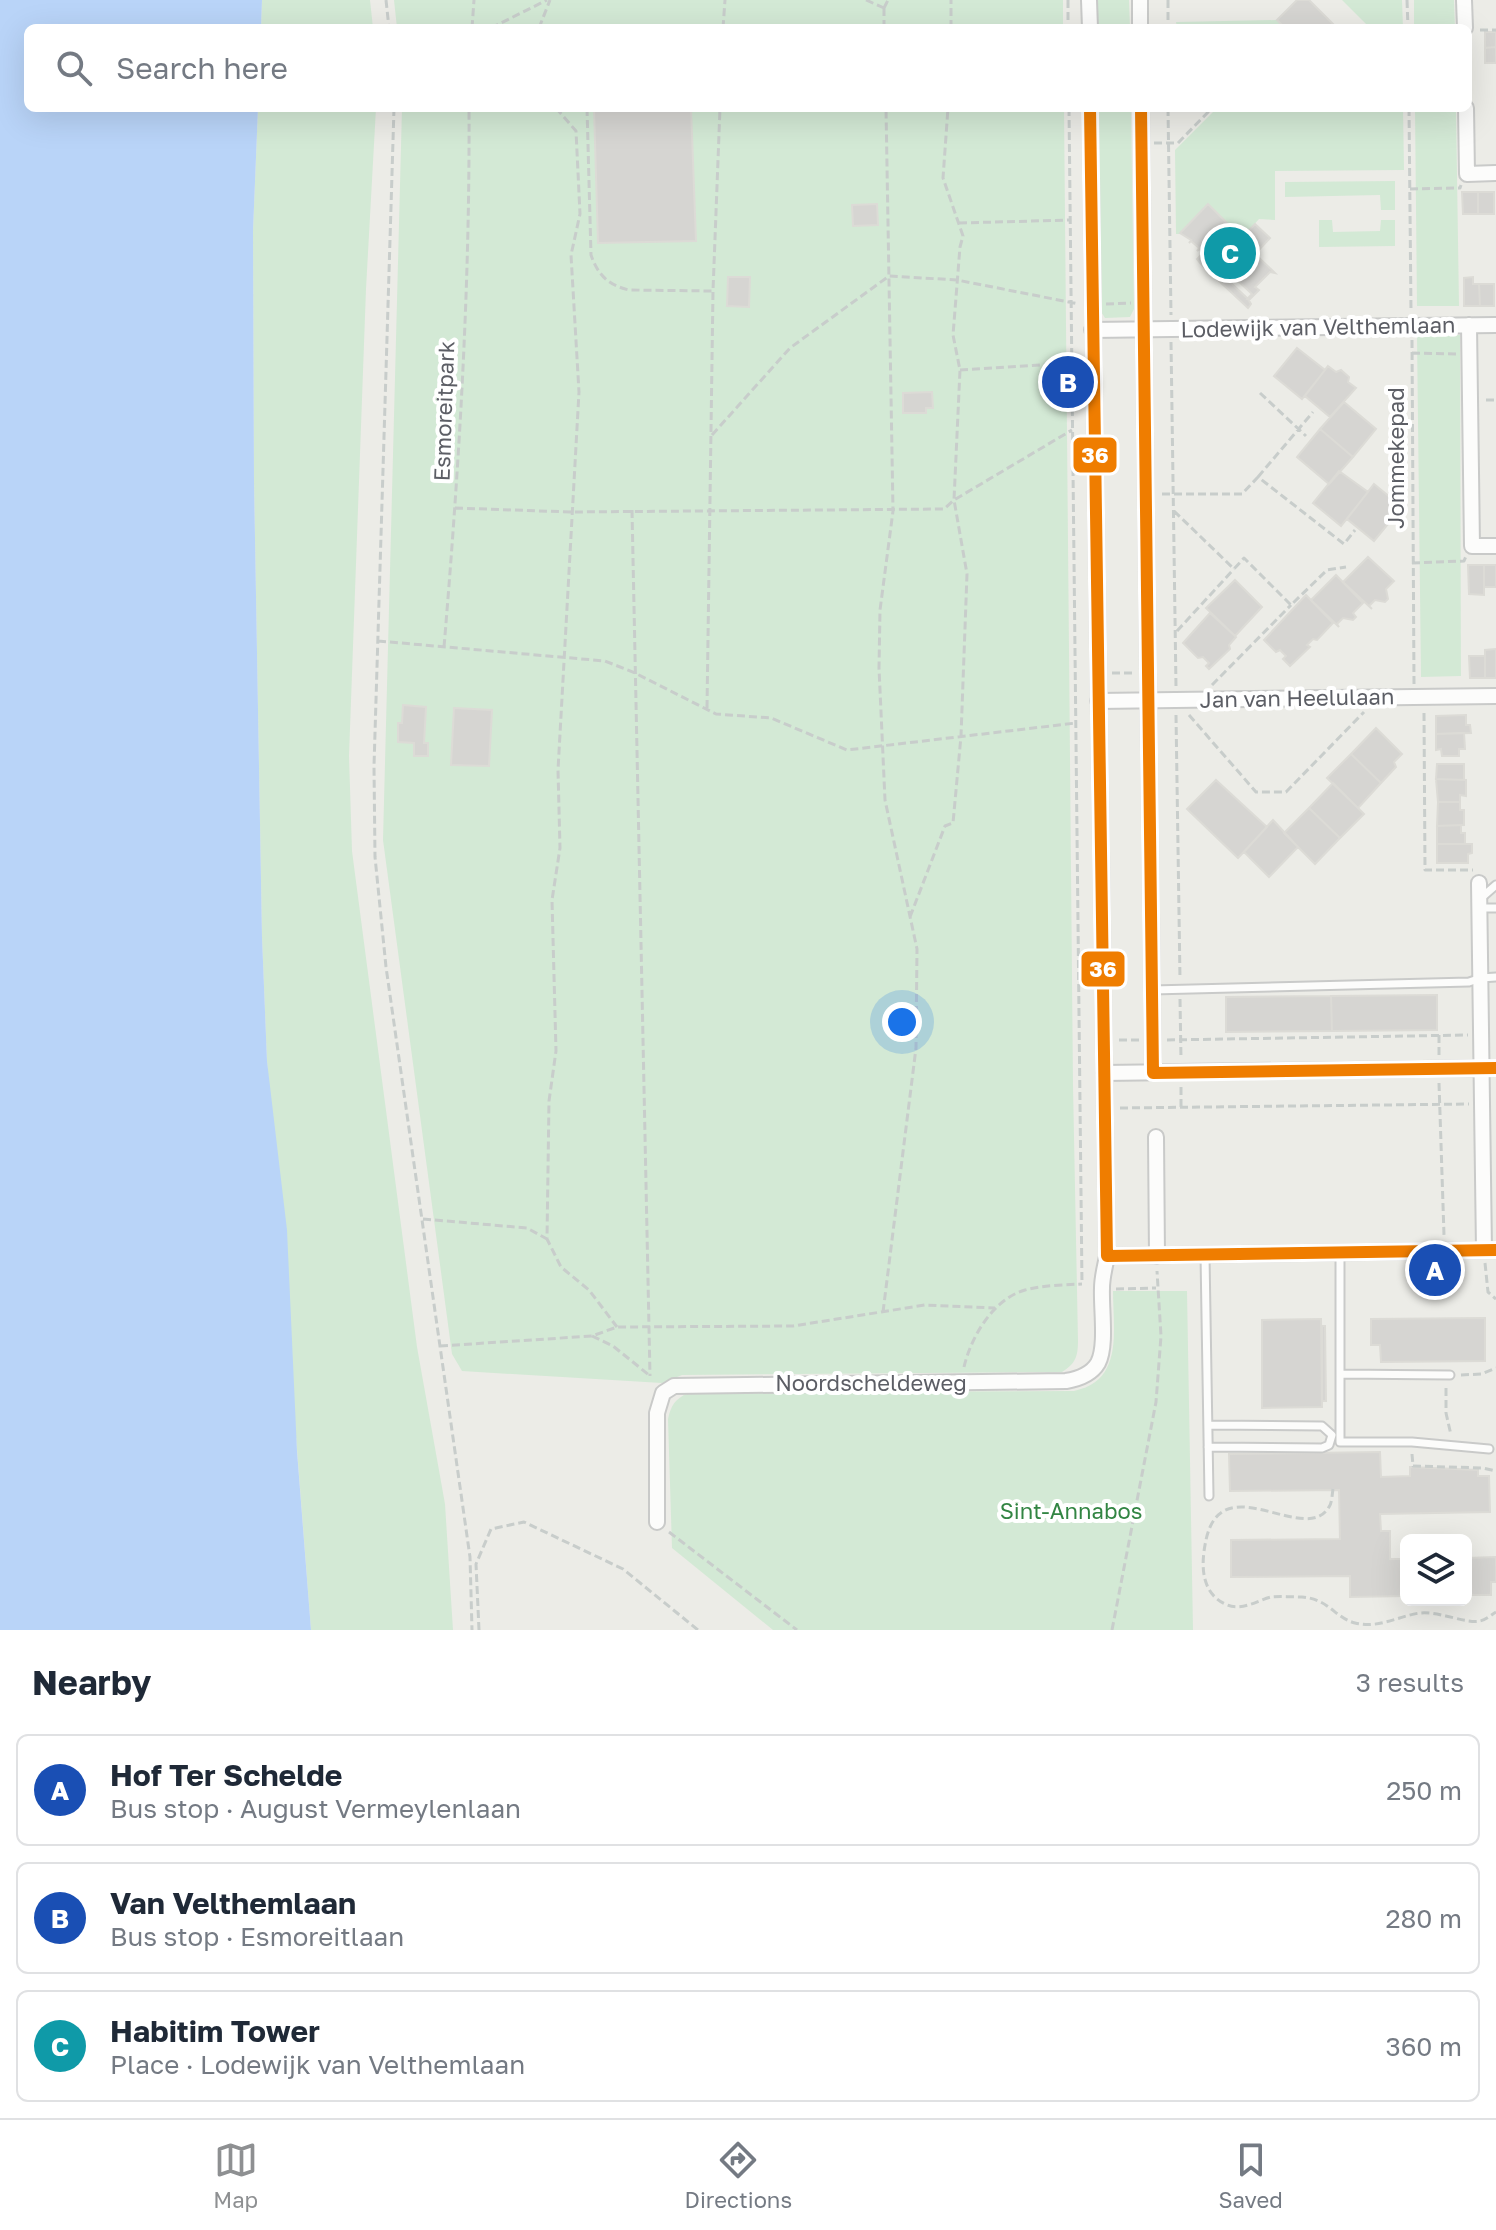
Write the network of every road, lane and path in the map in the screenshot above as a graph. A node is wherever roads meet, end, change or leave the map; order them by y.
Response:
1 (386, 0) edge
2 (474, 0) edge
3 (548, 0) edge
4 (725, 0) edge
5 (866, 0) edge
6 (888, 0) edge
7 (951, 0) edge
8 (1068, 0) edge
9 (1089, 0) edge
10 (1140, 0) edge
11 (1168, 0) edge
12 (1407, 0) edge
13 (1464, 0) edge
14 (884, 8) junction
15 (389, 24) edge
16 (472, 24) edge
17 (499, 24) edge
18 (540, 24) edge
19 (723, 24) edge
20 (884, 24) edge
21 (951, 24) edge
22 (1068, 24) edge
23 (1090, 24) edge
24 (1140, 24) edge
25 (1168, 24) edge
26 (1408, 24) edge
27 (1466, 24) edge
28 (1472, 29) edge
29 (1496, 30) edge
30 (394, 112) edge
31 (469, 112) edge
32 (559, 112) edge
33 (587, 112) edge
34 (720, 112) edge
35 (886, 112) edge
36 (948, 112) edge
37 (1069, 112) edge
38 (1090, 112) edge
39 (1141, 112) edge
40 (1168, 112) edge
41 (1208, 112) edge
42 (1409, 112) edge
43 (1466, 112) edge
44 (1168, 143) junction
45 (1142, 144) junction
46 (1496, 173) edge
47 (1467, 174) junction
48 (1410, 189) junction
49 (1070, 220) junction
50 (959, 223) junction
51 (889, 276) junction
52 (957, 280) junction
53 (713, 291) junction
54 (1144, 303) junction
55 (1071, 304) junction
56 (1091, 304) junction
57 (1408, 318) junction
58 (1171, 323) junction
59 (1469, 325) junction
60 (1496, 325) edge
61 (1144, 329) junction
62 (1092, 330) junction
63 (1412, 353) junction
64 (1470, 354) junction
65 (1072, 363) junction
66 (960, 370) junction
67 (1260, 393) dead end
68 (1313, 412) dead end
69 (1073, 430) junction
70 (1299, 430) junction
71 (711, 436) junction
72 (1306, 436) dead end
73 (1258, 477) junction
74 (1146, 494) junction
75 (1174, 494) junction
76 (954, 500) junction
77 (455, 508) junction
78 (711, 509) junction
79 (632, 510) junction
80 (893, 511) junction
81 (1174, 511) junction
82 (571, 512) junction
83 (1355, 530) dead end
84 (1472, 546) junction
85 (1496, 546) edge
86 (1412, 563) junction
87 (1346, 567) dead end
88 (1234, 569) junction
89 (1291, 605) junction
90 (1175, 633) junction
91 (378, 641) junction
92 (444, 647) junction
93 (563, 658) junction
94 (635, 673) junction
95 (1098, 673) junction
96 (1148, 673) junction
97 (1075, 674) junction
98 (1211, 686) junction
99 (1227, 686) dead end
100 (1188, 687) dead end
101 (1176, 693) junction
102 (1496, 696) edge
103 (1378, 697) junction
104 (1418, 697) junction
105 (1148, 700) junction
106 (1198, 700) junction
107 (1098, 701) junction
108 (707, 710) junction
109 (1076, 723) junction
110 (961, 736) junction
111 (883, 745) junction
112 (1479, 883) joint
113 (1496, 885) edge
114 (1480, 904) junction
115 (1496, 908) edge
116 (910, 917) junction
117 (1488, 978) edge
118 (1180, 989) junction
119 (1152, 990) junction
120 (1439, 1035) junction
121 (1481, 1035) junction
122 (1104, 1039) junction
123 (1080, 1040) junction
124 (1152, 1040) junction
125 (1180, 1040) junction
126 (1489, 1068) edge
127 (1439, 1069) junction
128 (1104, 1073) junction
129 (1153, 1073) junction
130 (1181, 1073) junction
131 (1440, 1104) junction
132 (1482, 1104) junction
133 (1181, 1107) junction
134 (1105, 1108) junction
135 (1156, 1137) dead end
136 (423, 1219) junction
137 (547, 1239) junction
138 (1490, 1250) edge
139 (1444, 1251) junction
140 (1340, 1253) junction
141 (1205, 1255) junction
142 (1107, 1256) junction
143 (1157, 1256) junction
144 (1102, 1283) junction
145 (1082, 1284) junction
146 (1158, 1288) junction
147 (1496, 1299) edge
148 (995, 1308) junction
149 (883, 1312) junction
150 (647, 1326) junction
151 (617, 1327) junction
152 (592, 1336) junction
153 (440, 1346) junction
154 (1496, 1368) edge
155 (1340, 1374) junction
156 (1450, 1375) junction
157 (960, 1382) junction
158 (1208, 1425) junction
159 (1412, 1442) junction
160 (1454, 1446) junction
161 (1208, 1447) junction
162 (1489, 1449) dead end
163 (1496, 1471) edge
164 (1333, 1489) dead end
165 (1209, 1496) dead end
166 (657, 1522) joint
167 (1496, 1612) edge
168 (472, 1630) edge
169 (479, 1630) edge
170 (698, 1630) edge
171 (797, 1630) edge
172 (1112, 1630) edge

1 - 15 path
2 - 16 path
3 - 17 path
3 - 18 path
4 - 19 path
5 - 14 path
6 - 14 path
7 - 21 path
8 - 22 path
9 - 23 street
10 - 24 street
11 - 25 path
12 - 26 path
13 - 27 street
14 - 20 path
28 - 29 path
30 - 91 path
31 - 77 path, Esmoreitpark
32 - 82 path
33 - 53 path
34 - 53 path
35 - 51 path
36 - 50 path
37 - 49 path
38 - 56 street, Noordscheldeweg
39 - 45 street
40 - 44 path
41 - 44 path
42 - 48 path, Jommekepad
43 - 47 street
44 - 45 path
44 - 58 path
45 - 54 street
46 - 47 street
47 - 48 path
48 - 57 path, Jommekepad
49 - 50 path
49 - 55 path
50 - 52 path
51 - 52 path
51 - 71 path
51 - 80 path
52 - 55 path
52 - 66 path
53 - 71 path
54 - 56 path
54 - 61 street
55 - 56 path
55 - 65 path
56 - 62 street, Noordscheldeweg
57 - 58 street, Lodewijk van Velthemlaan
57 - 59 street, Lodewijk van Velthemlaan
57 - 63 path, Jommekepad
58 - 61 street, Lodewijk van Velthemlaan
58 - 75 path
59 - 60 street, Lodewijk van Velthemlaan
59 - 64 street
61 - 62 street, Lodewijk van Velthemlaan
61 - 74 street
62 - 95 street, Noordscheldeweg
63 - 64 path
63 - 86 path, Jommekepad
64 - 84 street
65 - 66 path
65 - 69 path
66 - 76 path
67 - 70 path
68 - 70 path
69 - 76 path, Esmoreitpark
69 - 97 path
70 - 72 path
70 - 73 path
71 - 78 path
73 - 75 path
73 - 83 path
74 - 75 path
74 - 96 street
75 - 81 path
76 - 80 path, Esmoreitpark
76 - 110 path
77 - 82 path, Esmoreitpark
77 - 92 path
78 - 79 path, Esmoreitpark
78 - 80 path, Esmoreitpark
78 - 108 path
79 - 82 path, Esmoreitpark
79 - 94 path
80 - 111 path
81 - 88 path
81 - 90 path
82 - 93 path
84 - 85 street
84 - 86 path
86 - 104 path, Jommekepad
87 - 89 path
88 - 89 path
88 - 90 path
89 - 98 path
90 - 101 path
91 - 92 path
91 - 136 path
92 - 93 path
93 - 94 path
93 - 137 path
94 - 108 path
94 - 150 path
95 - 96 path
95 - 97 path
95 - 107 street, Noordscheldeweg
96 - 105 street
97 - 109 path
98 - 99 path
98 - 106 path
100 - 101 path
101 - 103 path
101 - 105 street, Jan van Heelulaan
101 - 106 street, Jan van Heelulaan
101 - 118 path
102 - 104 street, Jan van Heelulaan
103 - 104 street, Jan van Heelulaan
103 - 106 street, Jan van Heelulaan
104 - 112 path, Jommekepad
105 - 107 street, Jan van Heelulaan
105 - 119 street
107 - 122 street, Noordscheldeweg
108 - 111 path
109 - 110 path
109 - 123 path
110 - 111 path
110 - 116 path
111 - 116 path
112 - 114 street
113 - 114 lane
114 - 115 lane
114 - 117 street
116 - 149 path
117 - 118 lane
117 - 121 street
118 - 119 lane
118 - 125 path
119 - 124 street
120 - 121 path
120 - 125 path
120 - 127 path
121 - 126 street
122 - 123 path
122 - 124 path
122 - 128 street, Noordscheldeweg
123 - 145 path
124 - 125 path
124 - 129 street
125 - 130 path
126 - 127 street
126 - 132 street
127 - 130 street
127 - 131 path
128 - 129 street
128 - 134 street, Noordscheldeweg
129 - 130 street
130 - 133 path
131 - 132 path
131 - 133 path
131 - 139 path
132 - 138 street
133 - 134 path
134 - 142 street, Noordscheldeweg
135 - 143 street
136 - 137 path
136 - 153 path
137 - 151 path
138 - 139 street
138 - 147 path
139 - 140 street
140 - 141 street
140 - 155 lane
141 - 143 street
141 - 158 lane
142 - 143 street
142 - 144 street, Noordscheldeweg
143 - 146 path
144 - 145 path
144 - 146 path
144 - 157 street, Noordscheldeweg
145 - 148 path
146 - 172 path
148 - 149 path
148 - 157 path
149 - 150 path
150 - 151 path
150 - 152 path
151 - 152 path
152 - 153 path
153 - 168 path
154 - 156 path
155 - 156 lane
155 - 159 lane
156 - 160 path
157 - 166 street, Noordscheldeweg
158 - 161 lane
158 - 161 lane
159 - 160 lane
159 - 163 path
160 - 162 lane
161 - 165 lane
164 - 167 path
166 - 171 path
169 - 170 path

